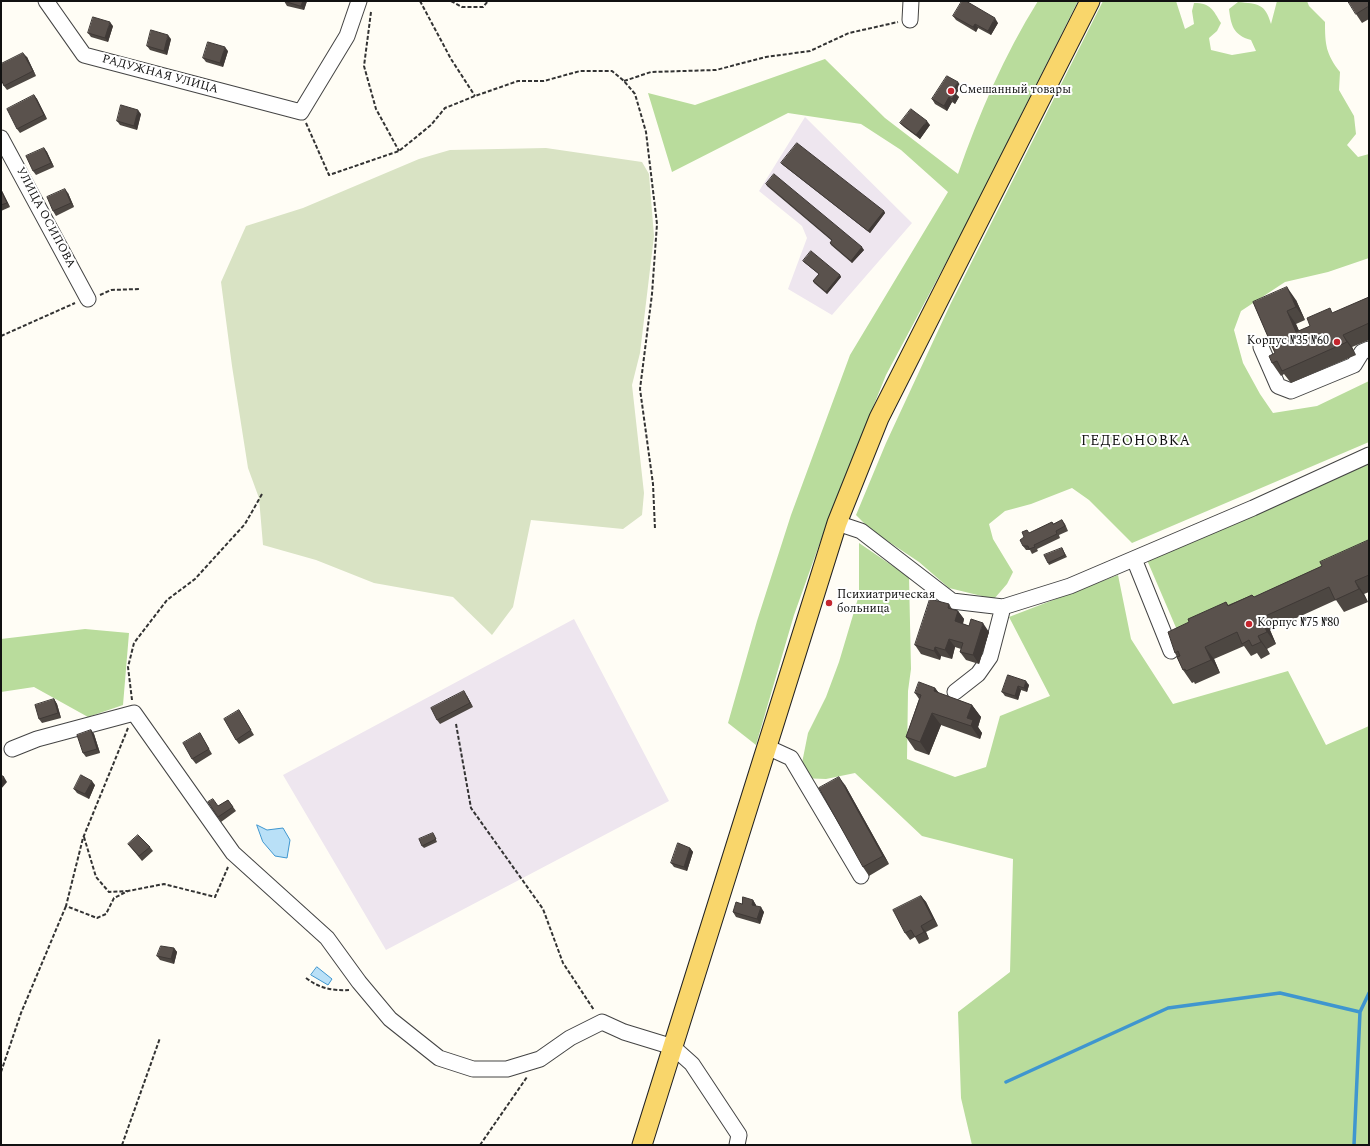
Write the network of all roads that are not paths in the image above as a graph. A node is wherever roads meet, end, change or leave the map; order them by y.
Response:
1 (46, 1) edge
2 (910, 1) edge
3 (1090, 1) edge
4 (364, 4) edge
5 (910, 20) road end
6 (1, 138) edge
7 (88, 299) road end
8 (1261, 347) dead end
9 (1369, 349) edge
10 (1369, 455) edge
11 (837, 523) junction
12 (1134, 559) junction
13 (1003, 607) junction
14 (1171, 651) edge
15 (955, 692) dead end
16 (767, 747) junction
17 (12, 749) dead end
18 (861, 876) edge
19 (672, 1048) junction
20 (642, 1145) edge
21 (737, 1145) edge

1 - 4 street, РАДУЖНАЯ УЛИЦА
2 - 5 street
3 - 11 main road
6 - 7 street, УЛИЦА ОСИПОВА
8 - 9 street
10 - 12 street
11 - 13 street
11 - 16 main road
12 - 13 street
12 - 14 street
13 - 15 street
16 - 18 street
16 - 19 main road
17 - 19 street
19 - 20 main road
19 - 21 street

